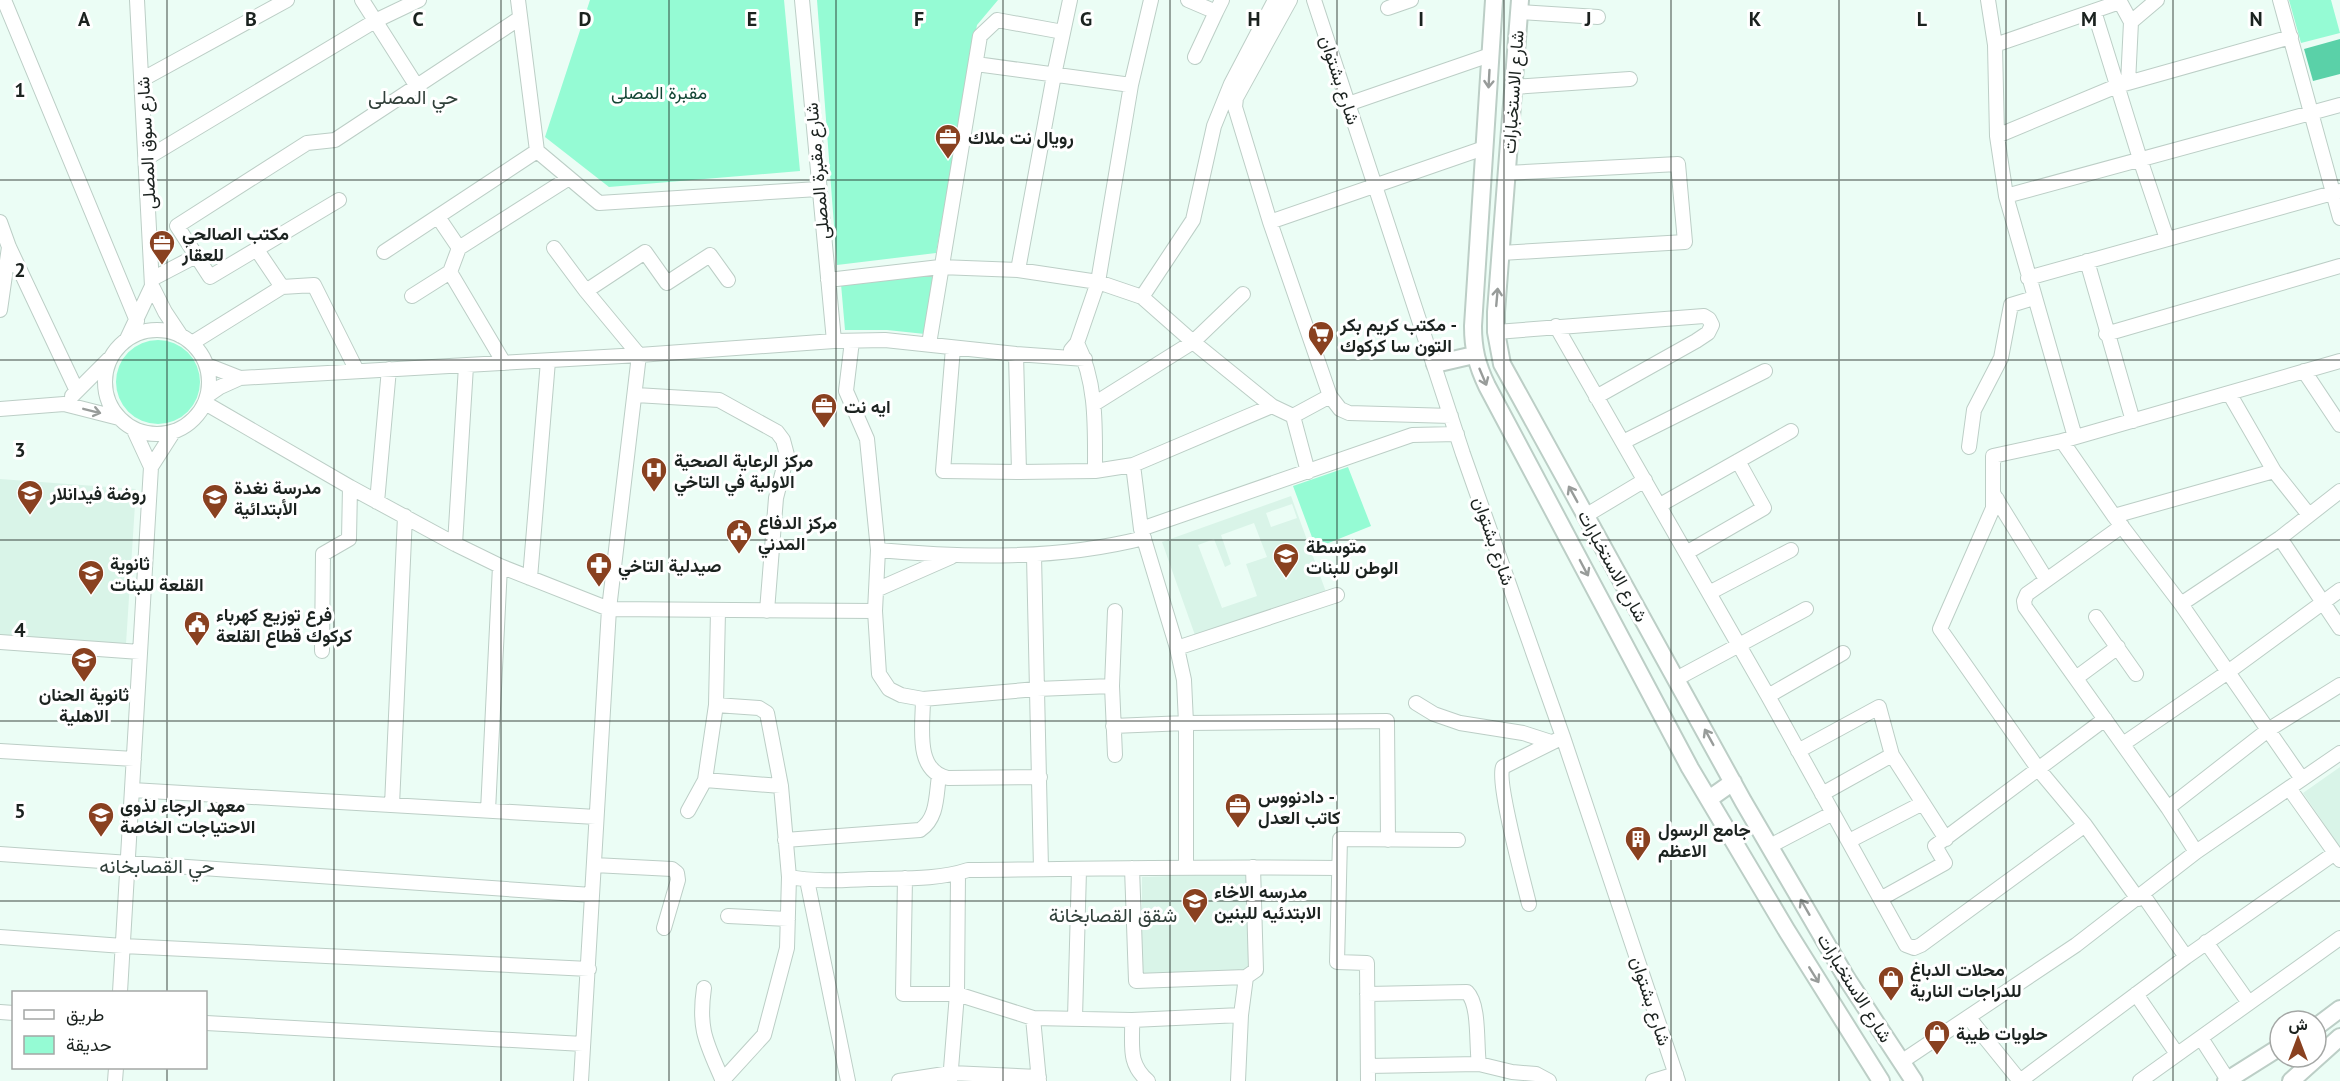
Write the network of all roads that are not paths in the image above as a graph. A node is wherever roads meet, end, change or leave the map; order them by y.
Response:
1 (4, 0) edge
2 (137, 0) edge
3 (287, 0) edge
4 (362, 0) edge
5 (419, 0) edge
6 (518, 0) edge
7 (802, 0) edge
8 (1070, 0) edge
9 (1151, 0) edge
10 (1188, 0) edge
11 (1275, 0) edge
12 (1290, 0) edge
13 (1314, 0) edge
14 (1411, 0) edge
15 (1494, 0) edge
16 (1988, 0) edge
17 (2157, 0) edge
18 (2280, 0) edge
19 (2119, 1) edge
20 (1219, 6) edge
21 (1519, 6) edge
22 (1388, 8) dead end
23 (2094, 11) junction
24 (520, 18) junction
25 (1598, 18) dead end
26 (375, 21) junction
27 (2131, 22) junction
28 (1063, 32) junction
29 (2290, 37) junction
30 (1995, 45) junction
31 (1490, 55) junction
32 (1195, 57) dead end
33 (976, 64) junction
34 (1054, 75) junction
35 (143, 79) junction
36 (1630, 79) dead end
37 (2123, 84) junction
38 (416, 85) junction
39 (1131, 85) junction
40 (1514, 87) junction
41 (1348, 104) junction
42 (2340, 105) edge
43 (2311, 113) junction
44 (1486, 124) junction
45 (1510, 126) junction
46 (1997, 136) junction
47 (1484, 148) junction
48 (537, 151) junction
49 (147, 158) junction
50 (2140, 159) junction
51 (1507, 173) junction
52 (569, 178) junction
53 (1374, 184) junction
54 (818, 189) junction
55 (2336, 192) edge
56 (2006, 196) junction
57 (339, 200) dead end
58 (438, 217) junction
59 (2340, 218) edge
60 (0, 222) edge
61 (1270, 222) junction
62 (2167, 239) junction
63 (9, 247) junction
64 (459, 248) junction
65 (554, 248) dead end
66 (256, 250) junction
67 (384, 252) dead end
68 (1501, 253) junction
69 (196, 256) junction
70 (2087, 261) junction
71 (2340, 266) edge
72 (940, 267) junction
73 (1018, 270) junction
74 (450, 272) junction
75 (2028, 278) junction
76 (728, 280) dead end
77 (828, 280) junction
78 (1098, 282) junction
79 (152, 283) junction
80 (282, 287) junction
81 (586, 291) junction
82 (1243, 294) dead end
83 (412, 296) dead end
84 (1142, 297) junction
85 (2034, 298) junction
86 (0, 310) edge
87 (137, 321) junction
88 (1556, 326) junction
89 (1496, 332) junction
90 (2106, 334) junction
91 (127, 339) junction
92 (187, 340) junction
93 (834, 341) junction
94 (852, 341) junction
95 (1193, 342) junction
96 (1077, 343) junction
97 (929, 344) junction
98 (953, 348) junction
99 (1016, 354) junction
100 (1474, 355) junction
101 (639, 356) junction
102 (1064, 357) junction
103 (111, 358) junction
104 (1085, 359) junction
105 (548, 361) junction
106 (2340, 361) edge
107 (504, 363) junction
108 (1434, 364) junction
109 (207, 365) junction
110 (466, 366) junction
111 (389, 369) junction
112 (357, 371) junction
113 (1766, 371) dead end
114 (2304, 371) junction
115 (240, 378) junction
116 (77, 391) junction
117 (2229, 393) junction
118 (636, 395) junction
119 (1330, 396) junction
120 (1596, 397) junction
121 (206, 400) junction
122 (64, 404) junction
123 (1094, 404) junction
124 (1272, 406) junction
125 (0, 409) edge
126 (1293, 416) junction
127 (1451, 416) junction
128 (119, 418) junction
129 (2133, 421) junction
130 (2340, 425) edge
131 (133, 428) junction
132 (174, 431) junction
133 (1791, 431) dead end
134 (1457, 434) junction
135 (2068, 439) junction
136 (1623, 442) junction
137 (1969, 447) dead end
138 (1738, 461) junction
139 (1133, 465) junction
140 (151, 467) junction
141 (1095, 471) junction
142 (2274, 471) junction
143 (1019, 472) junction
144 (1308, 472) junction
145 (1645, 480) junction
146 (350, 488) junction
147 (2340, 491) edge
148 (1994, 500) junction
149 (377, 502) junction
150 (1660, 505) junction
151 (2309, 515) junction
152 (405, 516) junction
153 (1585, 516) junction
154 (2118, 521) junction
155 (1143, 533) junction
156 (2280, 538) junction
157 (455, 544) junction
158 (878, 550) junction
159 (1791, 550) dead end
160 (1686, 553) junction
161 (1034, 555) junction
162 (952, 556) junction
163 (500, 566) junction
164 (530, 578) junction
165 (2046, 579) junction
166 (876, 590) junction
167 (2340, 590) edge
168 (1709, 593) junction
169 (1337, 595) dead end
170 (2323, 603) junction
171 (2181, 604) junction
172 (609, 609) junction
173 (1806, 609) dead end
174 (718, 611) junction
175 (767, 611) junction
176 (875, 611) junction
177 (1115, 611) dead end
178 (2096, 617) dead end
179 (2340, 628) edge
180 (0, 642) edge
181 (1738, 646) junction
182 (2118, 647) junction
183 (1178, 648) junction
184 (322, 651) dead end
185 (140, 652) junction
186 (1843, 653) dead end
187 (2228, 672) junction
188 (2136, 674) dead end
189 (2076, 678) junction
190 (1676, 679) junction
191 (2340, 685) edge
192 (1112, 686) junction
193 (1037, 689) junction
194 (1768, 696) junction
195 (923, 699) junction
196 (1416, 703) dead end
197 (716, 705) junction
198 (2105, 719) junction
199 (1186, 723) junction
200 (1113, 726) junction
201 (2268, 730) junction
202 (1557, 740) junction
203 (2123, 744) junction
204 (0, 751) edge
205 (1798, 751) junction
206 (2340, 753) edge
207 (1115, 755) dead end
208 (1892, 755) junction
209 (134, 759) junction
210 (2039, 770) junction
211 (939, 776) junction
212 (1040, 777) junction
213 (2302, 779) junction
214 (705, 780) junction
215 (1733, 782) junction
216 (781, 786) junction
217 (2289, 788) junction
218 (132, 790) junction
219 (1822, 794) junction
220 (1709, 798) junction
221 (1923, 803) junction
222 (392, 805) junction
223 (2168, 808) junction
224 (488, 811) junction
225 (688, 811) dead end
226 (1833, 813) junction
227 (596, 817) junction
228 (2085, 825) junction
229 (1946, 839) junction
230 (785, 840) junction
231 (1388, 840) junction
232 (1458, 840) dead end
233 (1849, 841) junction
234 (1770, 846) junction
235 (2196, 852) junction
236 (0, 854) edge
237 (2337, 856) edge
238 (128, 861) junction
239 (594, 865) junction
240 (1186, 867) junction
241 (1253, 867) junction
242 (1132, 868) junction
243 (1340, 868) junction
244 (1041, 869) junction
245 (1079, 870) junction
246 (957, 874) junction
247 (789, 877) junction
248 (905, 878) junction
249 (807, 880) junction
250 (592, 895) junction
251 (2140, 897) junction
252 (1881, 898) junction
253 (1529, 904) dead end
254 (728, 916) dead end
255 (788, 919) junction
256 (664, 928) dead end
257 (0, 937) edge
258 (2340, 938) edge
259 (2206, 942) junction
260 (123, 945) junction
261 (2186, 957) junction
262 (589, 969) junction
263 (1246, 977) junction
264 (704, 988) dead end
265 (120, 991) edge
266 (957, 994) junction
267 (1367, 994) junction
268 (2136, 994) junction
269 (2249, 1003) junction
270 (1241, 1015) junction
271 (1033, 1018) junction
272 (1075, 1018) junction
273 (1969, 1018) junction
274 (1132, 1020) junction
275 (207, 1023) edge
276 (2340, 1036) edge
277 (2201, 1038) junction
278 (583, 1044) junction
279 (2177, 1054) junction
280 (2268, 1054) edge
281 (1901, 1062) junction
282 (1479, 1064) junction
283 (2268, 1064) edge
284 (1368, 1066) junction
285 (2293, 1069) edge
286 (950, 1077) edge
287 (1677, 1078) edge
288 (1039, 1079) edge
289 (722, 1080) edge
290 (2227, 1080) edge
291 (581, 1081) edge
292 (848, 1081) edge
293 (899, 1081) edge
294 (1148, 1081) edge
295 (1238, 1081) edge
296 (1368, 1081) edge
297 (1549, 1081) edge
298 (1653, 1081) edge
299 (1881, 1081) edge
300 (1914, 1081) edge
301 (2020, 1081) edge
302 (2140, 1081) edge
303 (2246, 1081) edge
304 (2276, 1081) edge
305 (2291, 1081) edge

1 - 87 street
2 - 35 street, شارع سوق المصلى
3 - 35 street
4 - 26 street
5 - 26 street
6 - 24 street
7 - 54 street, شارع مقبرة المصلى
8 - 28 street
9 - 39 street
10 - 20 street
11 - 84 street
12 - 61 street
13 - 41 street, شارع بشتوان
14 - 22 street
15 - 31 main road, شارع الاستخبارات
16 - 30 street
17 - 27 street
18 - 29 street
19 - 23 street
19 - 27 street
20 - 32 street
21 - 25 street
21 - 40 main road, شارع الاستخبارات
23 - 30 street
23 - 37 street
24 - 38 street
24 - 48 street
26 - 38 street
26 - 49 street
27 - 37 street
28 - 33 street
28 - 34 street
29 - 37 street
29 - 43 street
30 - 46 street
31 - 41 street
31 -> 44 main road, شارع الاستخبارات
33 - 34 street
33 - 72 street
34 - 39 street
34 - 73 street
35 - 49 street, شارع سوق المصلى
36 - 40 street
37 - 46 street
37 - 50 street
38 - 69 street
39 - 78 street
40 - 45 main road, شارع الاستخبارات
41 - 53 street, شارع بشتوان
42 - 43 street
43 - 50 street
43 - 55 street
44 - 45 main road
44 - 47 main road, شارع الاستخبارات
45 - 51 main road, شارع الاستخبارات
46 - 56 street
47 - 53 street
47 - 100 main road, شارع الاستخبارات
48 - 52 street
48 - 58 street
49 - 79 street, شارع سوق المصلى
50 - 56 street
50 - 62 street
51 - 68 main road, شارع الاستخبارات
51 - 68 street
52 - 54 street
52 - 64 street
53 - 61 street
53 - 108 street, شارع بشتوان
54 - 77 street, شارع مقبرة المصلى
55 - 59 street
55 - 62 street
56 - 75 street
57 - 66 street
58 - 64 street
58 - 67 street
60 - 63 street
61 - 119 street
62 - 70 street
63 - 86 street
63 - 116 street
64 - 74 street
65 - 81 street
66 - 69 street
66 - 80 street
89 -> 68 main road, شارع الاستخبارات
69 - 79 street
70 - 75 street
70 - 90 street
71 - 90 street
72 - 73 street
72 - 77 street
72 - 97 street
73 - 78 street
74 - 83 street
74 - 107 street
75 - 85 street
76 - 81 street
77 - 93 street, شارع مقبرة المصلى
78 - 84 street
78 - 96 street
79 - 87 street, شارع سوق المصلى
79 - 92 street, شارع سوق المصلى
80 - 92 street
80 - 112 street
81 - 101 street
82 - 95 street
84 - 95 street
85 - 135 street
85 - 137 street
87 - 91 street, شارع سوق المصلى
88 - 89 street
88 - 120 street
88 - 120 street
153 -> 89 main road, شارع الاستخبارات
90 - 129 street
91 - 92 street
91 - 103 street
92 - 109 street
93 - 94 street
93 - 101 street
94 - 97 street
94 - 158 street
95 - 123 street
95 - 124 street
96 - 102 street
96 - 104 street
97 - 98 street
98 - 99 street
98 - 143 street
99 - 102 street
99 - 143 street
100 - 108 main road
100 -> 220 main road, شارع الاستخبارات
101 - 105 street
101 - 118 street
102 - 104 street
103 - 116 street
103 - 128 street
104 - 123 street
105 - 107 street
105 - 164 street
106 - 114 street
107 - 110 street
108 - 127 street, شارع بشتوان
109 - 115 street
109 - 121 street
110 - 111 street
110 - 157 street
111 - 112 street
111 - 149 street
112 - 115 street
113 - 136 street
114 - 117 street
114 - 130 street
115 - 121 street
116 - 122 street
117 - 129 street
117 - 142 street
118 - 172 street
118 - 175 street
119 - 126 street
119 - 127 street
120 - 136 street
121 - 132 street
121 - 146 street
122 - 125 street
122 -> 128 street
123 - 141 street
124 - 126 street
124 - 139 street
126 - 144 street
127 - 134 street, شارع بشتوان
128 - 131 street
129 - 135 street
131 - 132 street
131 - 140 street
132 - 140 street
133 - 138 street
134 - 144 street
134 - 202 street, شارع بشتوان
135 - 148 street
135 - 154 street
136 - 145 street
138 - 150 street
138 - 160 street
139 - 141 street
139 - 155 street
140 - 185 street
141 - 143 street
142 - 151 street
142 - 154 street
144 - 155 street
145 - 150 street
145 - 153 street
146 - 149 street
146 - 184 street
147 - 151 street
148 - 165 street
148 - 210 street
149 - 152 street
150 - 160 street
151 - 156 street
152 - 157 street
152 - 222 street
153 - 190 main road, شارع الاستخبارات
154 - 165 street
154 - 171 street
155 - 161 street
155 - 183 street
156 - 170 street
156 - 171 street
157 - 163 street
158 - 162 street
158 - 166 street
159 - 168 street
160 - 168 street
161 - 162 street
161 - 193 street
162 - 166 street
163 - 164 street
163 - 224 street
164 - 172 street
165 - 189 street
166 - 176 street
167 - 170 street
168 - 181 street
169 - 183 street
170 - 179 street
170 - 187 street
171 - 187 street
172 - 174 street
172 - 227 street
173 - 181 street
174 - 175 street
174 - 197 street
175 - 176 street
176 - 195 street
177 - 192 street
178 - 182 street
180 - 185 street
181 - 190 street
181 - 194 street
182 - 188 street
182 - 189 street
183 - 199 street
185 - 209 street
186 - 194 street
187 - 201 street
187 - 203 street
189 - 198 street
215 -> 190 main road, شارع الاستخبارات
191 - 201 street
192 - 193 street
192 - 200 street
193 - 195 street
193 - 212 street
194 - 205 street
195 - 211 street
196 - 202 street
197 - 214 street
197 - 216 street
198 - 203 street
198 - 210 street
199 - 200 street
199 - 231 street
199 - 240 street
200 - 207 street
201 - 213 street
201 - 223 street
202 - 253 street
202 - 287 street, شارع بشتوان
203 - 223 street
204 - 209 street
205 - 208 street
205 - 219 street
206 - 213 street
208 - 219 street
208 - 221 street
209 - 218 street
210 - 228 street
210 - 229 street
211 - 212 street
211 - 230 street
212 - 244 street
213 - 217 street
214 - 216 street
214 - 225 street
215 - 220 main road
215 - 234 main road, شارع الاستخبارات
216 - 230 street
217 - 235 street
217 - 237 street
218 - 222 street
218 - 238 street
219 - 226 street
220 -> 299 main road, شارع الاستخبارات
221 - 229 street
221 - 233 street
222 - 224 street
223 - 235 street
224 - 227 street
226 - 233 street
226 - 234 street
227 - 239 street
228 - 251 street
228 - 252 street
229 - 252 street
230 - 247 street
231 - 232 street
231 - 243 street
233 - 252 street
281 -> 234 main road, شارع الاستخبارات
235 - 251 street
236 - 238 street
237 - 259 street
238 - 250 street
238 - 260 street
239 - 250 street
239 - 256 street
240 - 241 street
240 - 242 street
241 - 243 street
241 - 263 street
242 - 245 street
242 - 263 street
243 - 267 street
244 - 245 street
244 - 246 street
245 - 272 street
246 - 248 street
246 - 266 street
247 - 249 street
247 - 255 street
248 - 249 street
248 - 266 street
249 - 292 street
250 - 262 street
251 - 261 street
251 - 273 street
254 - 255 street
255 - 289 street
257 - 260 street
258 - 269 street
259 - 261 street
259 - 269 street
260 - 262 street
260 - 265 street
261 - 268 street
262 - 278 street
263 - 270 street
264 - 289 street
266 - 271 street
266 - 286 street
267 - 282 street
267 - 284 street
268 - 279 street
268 - 301 street
269 - 277 street
270 - 274 street
270 - 295 street
271 - 272 street
271 - 288 street
272 - 274 street
273 - 281 street
273 - 301 street
274 - 294 street
275 - 278 street
276 - 305 main road
277 - 279 street
277 - 290 street
278 - 291 street
279 - 302 street
280 - 290 main road
281 - 300 main road, شارع الاستخبارات
282 - 284 street
282 - 297 street
283 - 303 main road
284 - 296 street
285 - 304 main road
286 - 288 street
286 - 293 street
287 - 298 street

